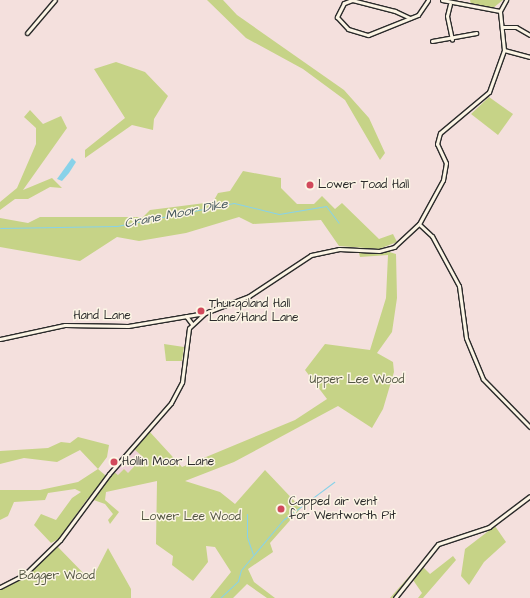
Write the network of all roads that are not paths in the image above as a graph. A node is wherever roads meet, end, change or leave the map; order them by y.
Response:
1 (55, 0) edge
2 (428, 0) edge
3 (442, 0) edge
4 (506, 0) edge
5 (450, 4) junction
6 (500, 11) junction
7 (410, 18) junction
8 (503, 27) junction
9 (27, 33) dead end
10 (476, 33) dead end
11 (530, 35) edge
12 (452, 39) junction
13 (432, 41) dead end
14 (504, 50) junction
15 (530, 57) edge
16 (419, 224) junction
17 (205, 313) junction
18 (186, 316) junction
19 (192, 324) junction
20 (0, 339) edge
21 (530, 427) edge
22 (530, 496) edge
23 (0, 587) edge
24 (395, 598) edge

1 - 9 street
2 - 7 street
3 - 5 street
4 - 6 street
5 - 6 street
5 - 12 street
6 - 8 street
7 - 7 street
8 - 11 street
8 - 14 street
10 - 12 street
12 - 13 street
14 - 15 street
14 - 16 street
16 - 17 street
16 - 21 street
17 - 18 street, Hand Lane
17 - 19 street
18 - 19 street
18 - 20 street, Hand Lane
19 - 23 street
22 - 24 street

